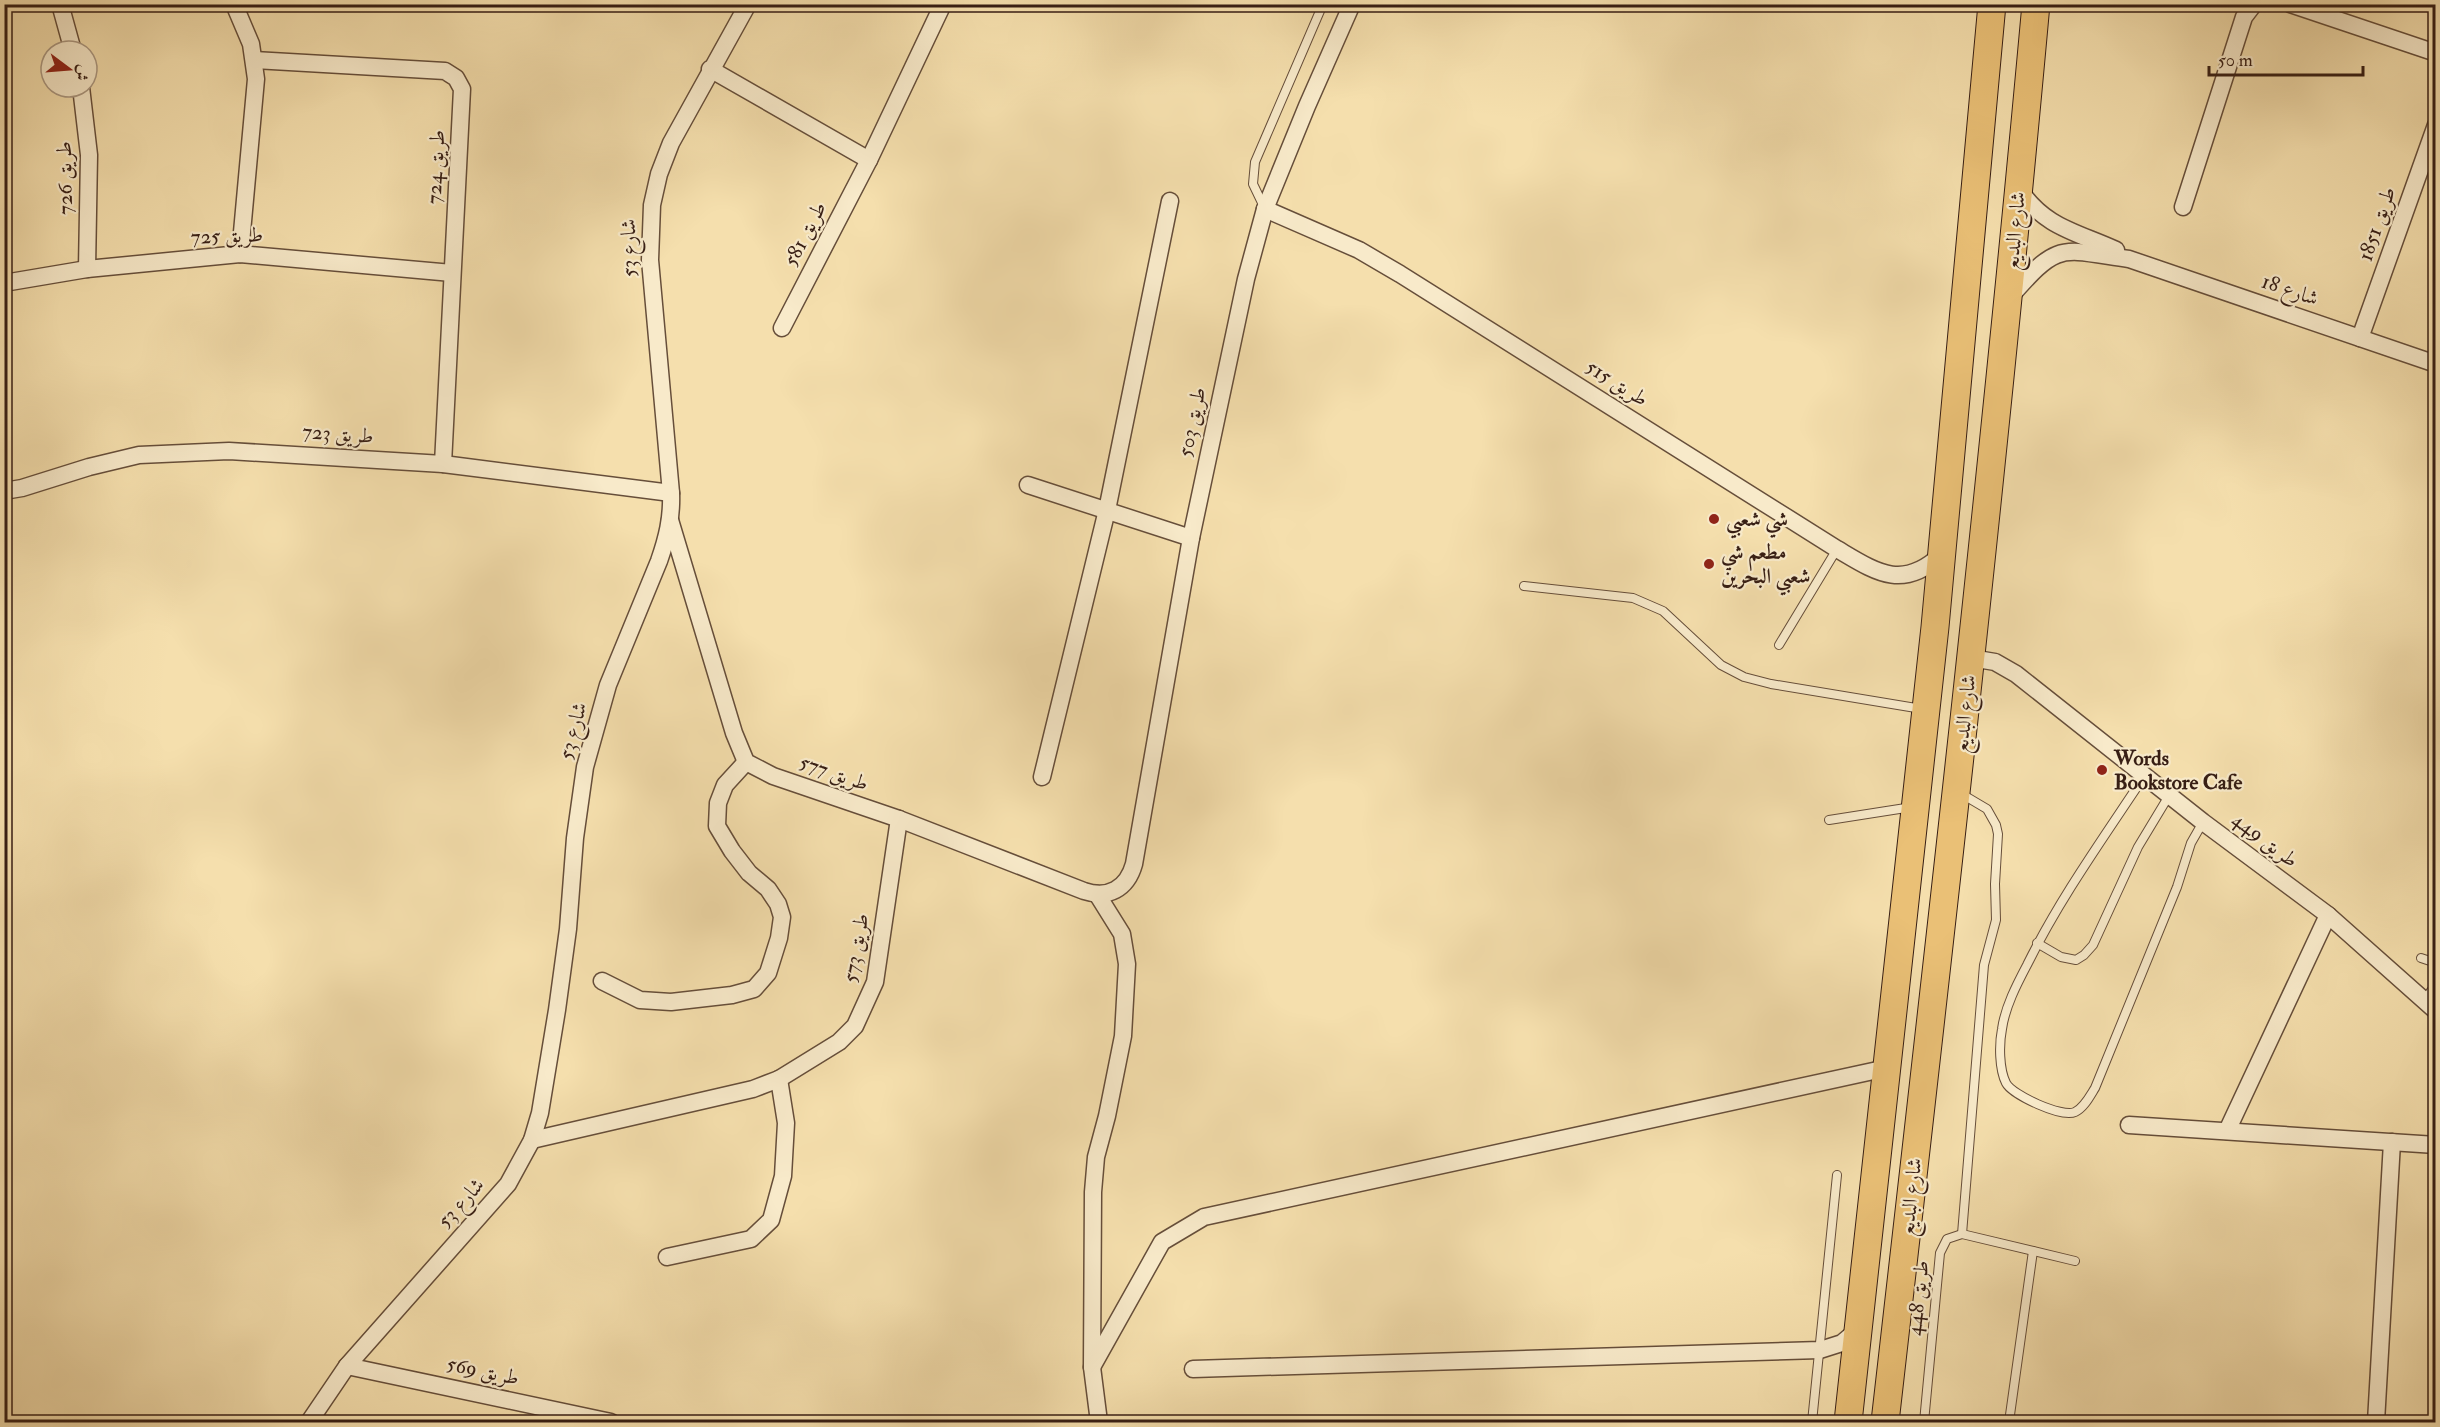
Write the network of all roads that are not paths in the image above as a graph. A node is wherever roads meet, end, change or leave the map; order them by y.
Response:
1 (60, 4) edge
2 (234, 4) edge
3 (748, 4) edge
4 (943, 4) edge
5 (1323, 4) edge
6 (1352, 4) edge
7 (1992, 4) edge
8 (2036, 4) edge
9 (2254, 4) edge
10 (2290, 4) edge
11 (70, 39) edge
12 (2436, 53) edge
13 (254, 60) junction
14 (710, 69) junction
15 (82, 99) edge
16 (2436, 125) edge
17 (869, 160) junction
18 (2019, 189) junction
19 (1170, 201) dead end
20 (2183, 207) dead end
21 (1266, 209) junction
22 (240, 254) junction
23 (2129, 259) junction
24 (87, 269) junction
25 (452, 273) junction
26 (4, 284) edge
27 (2009, 297) junction
28 (782, 327) dead end
29 (2360, 338) junction
30 (2436, 364) edge
31 (443, 464) junction
32 (1028, 485) dead end
33 (4, 491) edge
34 (670, 493) junction
35 (1107, 510) junction
36 (670, 520) junction
37 (1191, 538) junction
38 (1837, 549) junction
39 (1941, 555) junction
40 (1524, 586) dead end
41 (1779, 645) dead end
42 (1971, 658) junction
43 (1926, 709) junction
44 (746, 762) junction
45 (2146, 774) junction
46 (1042, 777) dead end
47 (1957, 791) junction
48 (2170, 794) junction
49 (1915, 807) junction
50 (899, 819) junction
51 (1829, 820) dead end
52 (2203, 822) junction
53 (1097, 894) junction
54 (2328, 915) junction
55 (2037, 943) junction
56 (2421, 958) dead end
57 (2436, 963) edge
58 (602, 981) dead end
59 (2436, 984) edge
60 (2430, 1006) edge
61 (1887, 1068) junction
62 (779, 1079) junction
63 (2128, 1125) dead end
64 (2227, 1131) junction
65 (532, 1140) junction
66 (2392, 1142) junction
67 (2436, 1145) edge
68 (1837, 1175) dead end
69 (1962, 1234) junction
70 (2033, 1251) junction
71 (667, 1257) dead end
72 (2075, 1261) dead end
73 (1860, 1328) junction
74 (1820, 1350) junction
75 (347, 1366) junction
76 (1092, 1366) junction
77 (1193, 1369) dead end
78 (1855, 1370) junction
79 (309, 1422) edge
80 (610, 1422) edge
81 (1099, 1422) edge
82 (1812, 1422) edge
83 (1848, 1422) edge
84 (1886, 1422) edge
85 (1924, 1422) edge
86 (2009, 1422) edge
87 (2376, 1422) edge

1 - 11 street
2 - 13 street
3 - 14 street, شارع 53
4 - 17 street, طريق 581
5 - 21 lane
6 - 21 street, طريق 503
7 - 39 main road, شارع البديع
8 - 18 main road, شارع البديع
9 - 20 street
10 - 12 street
13 - 22 street
13 - 25 street, طريق 724
14 - 17 street
14 - 34 street, شارع 53
15 - 24 street, طريق 726
16 - 29 street, طريق 1851
17 - 28 street, طريق 581
18 - 23 street, شارع 18
18 - 27 main road, شارع البديع
19 - 35 street
21 - 37 street, طريق 503
21 - 38 street, طريق 515
22 - 24 street, طريق 725
22 - 25 street, طريق 725
23 - 27 street, شارع 18
23 - 29 street, شارع 18
24 - 26 street, طريق 725
25 - 31 street, طريق 724
27 - 42 main road, شارع البديع
29 - 30 street, شارع 18
31 - 33 street, طريق 723
31 - 34 street, طريق 723
32 - 35 street
34 - 36 street, شارع 53
35 - 37 street
35 - 46 street
36 - 44 street
36 - 65 street, شارع 53
37 - 53 street, طريق 503
38 - 39 street, طريق 515
38 - 41 lane
39 - 43 main road, شارع البديع
40 - 43 lane
42 - 45 street, طريق 449
42 - 47 main road, شارع البديع
43 - 49 main road, شارع البديع
44 - 50 street, طريق 577
44 - 58 street
45 - 48 street, طريق 449
45 - 55 lane
47 - 69 lane
47 - 84 main road, شارع البديع
48 - 52 street, طريق 449
48 - 55 lane
49 - 51 lane
49 - 61 main road, شارع البديع
50 - 53 street, طريق 577
50 - 62 street, طريق 573
52 - 54 street, طريق 449
52 - 55 lane
53 - 76 street
54 - 60 street, طريق 449
54 - 64 street
56 - 57 lane
59 - 60 lane
61 - 73 main road, شارع البديع
61 - 76 street
62 - 65 street, طريق 573
62 - 71 street
63 - 64 street
64 - 66 street
65 - 75 street, شارع 53
66 - 67 street
66 - 87 street
68 - 74 lane
69 - 70 lane
69 - 85 lane, طريق 448
70 - 72 lane
70 - 86 lane
73 - 74 street
73 - 78 main road, شارع البديع
74 - 77 street
74 - 78 street
74 - 82 lane
75 - 79 street, شارع 53
75 - 80 street, طريق 569
76 - 81 street
78 - 83 main road, شارع البديع

